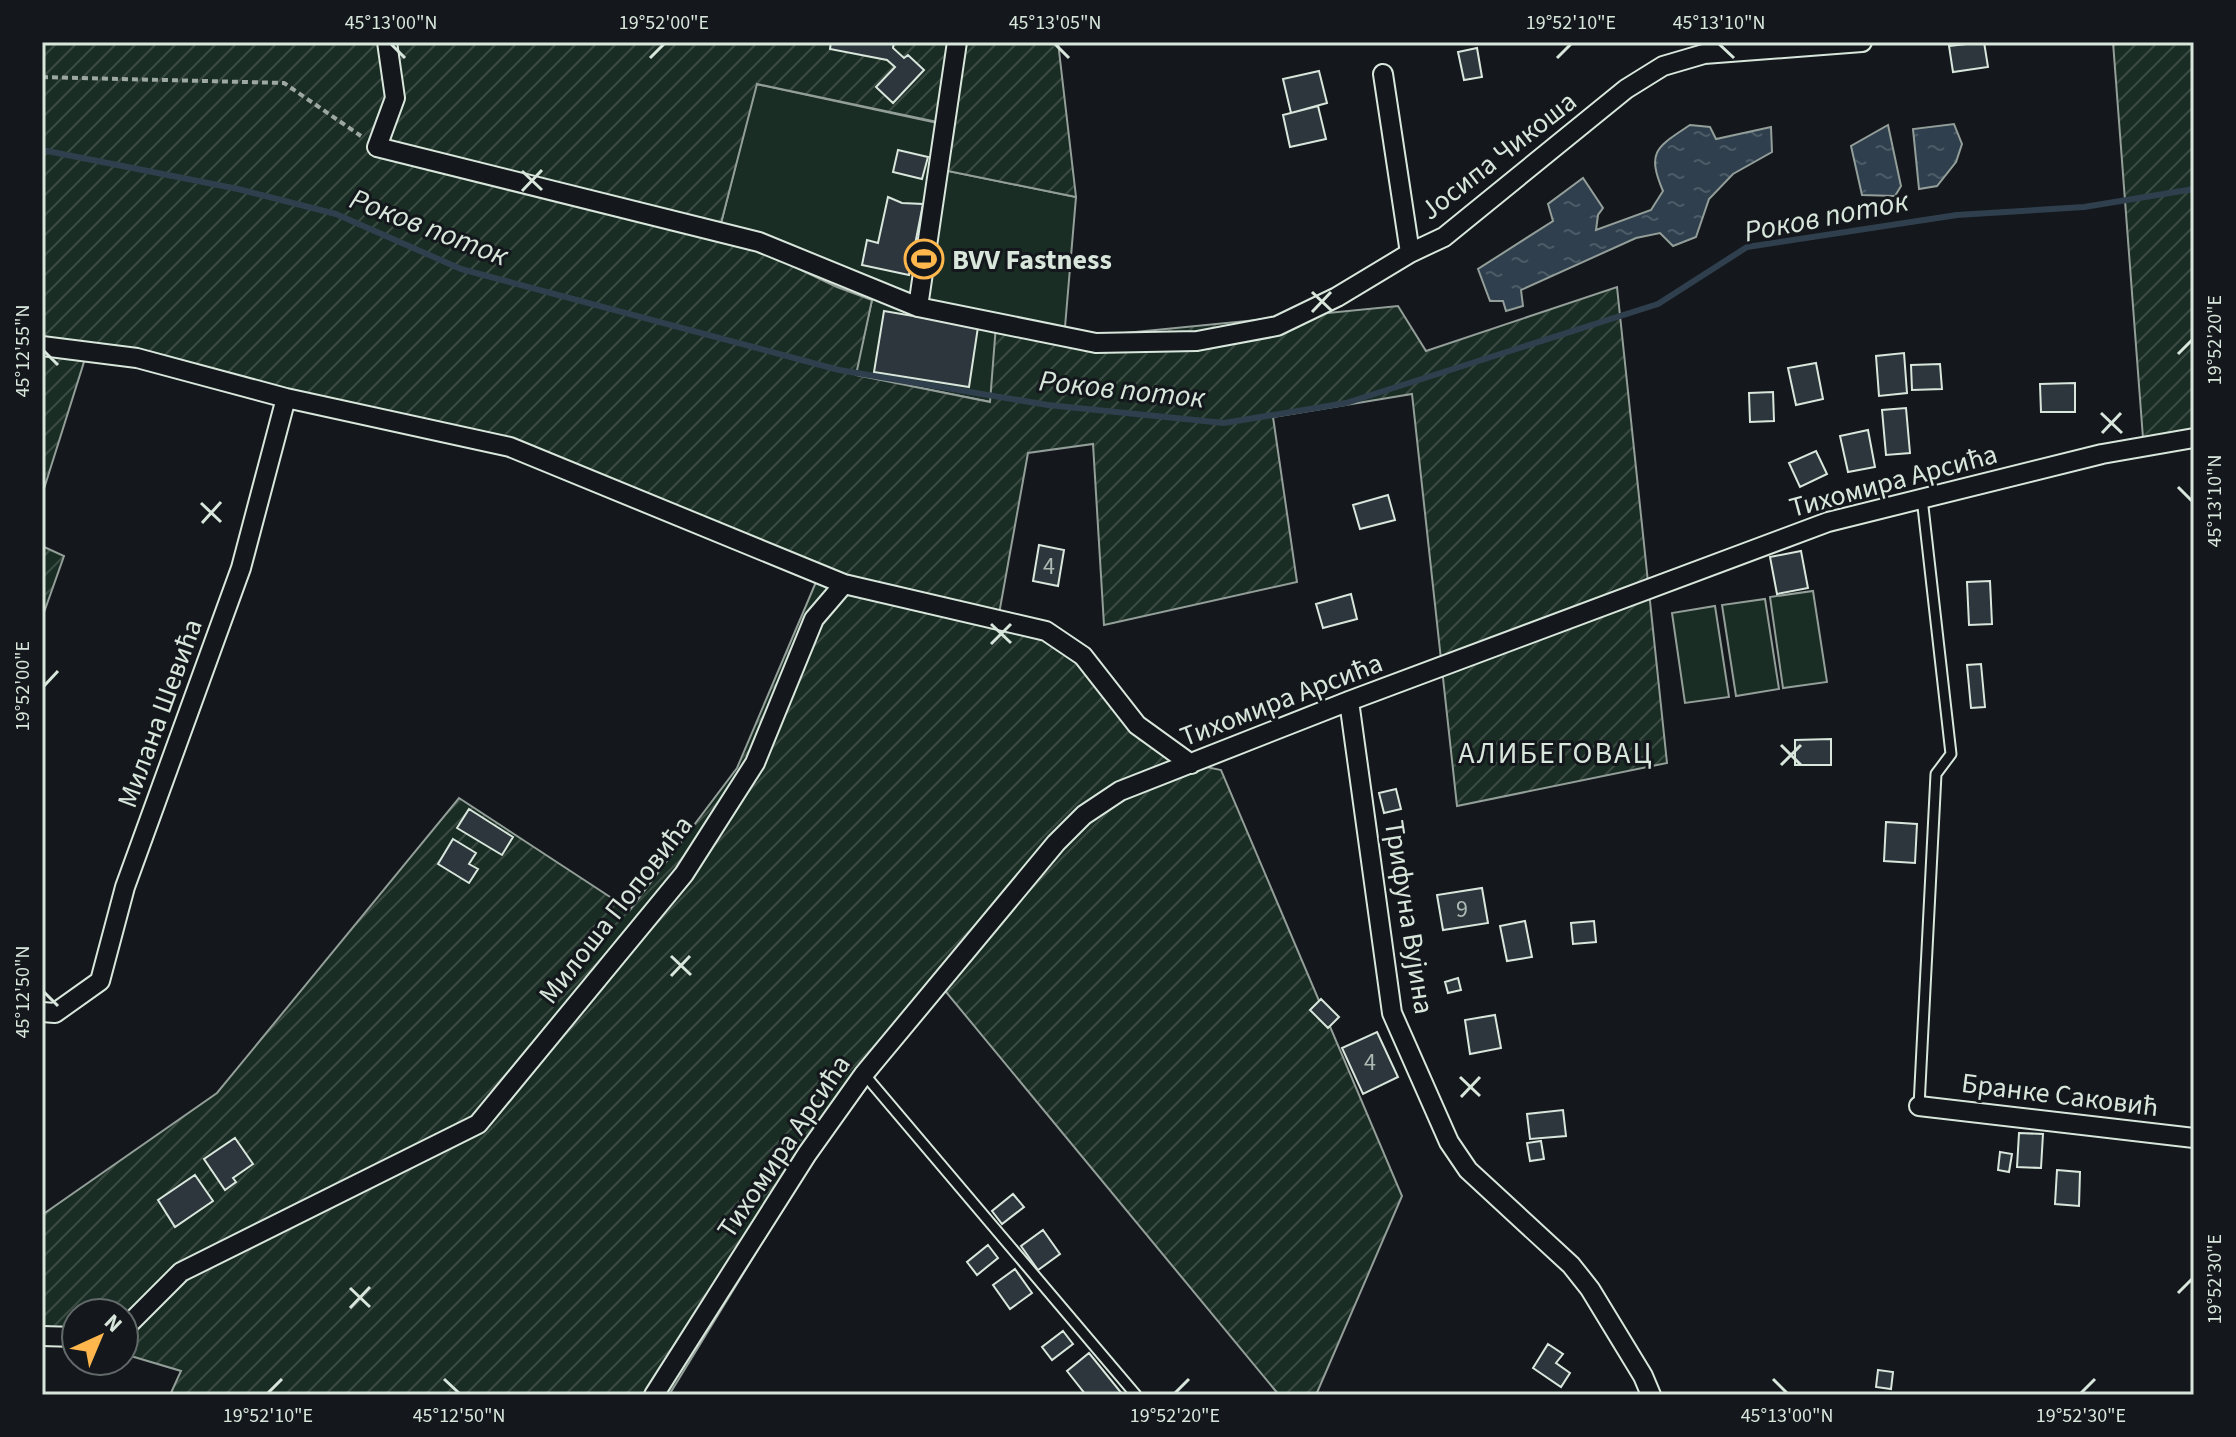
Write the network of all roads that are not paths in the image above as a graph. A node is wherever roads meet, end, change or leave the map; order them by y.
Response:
1 (387, 42) edge
2 (957, 42) edge
3 (1862, 42) edge
4 (1383, 74) dead end
5 (1410, 253) junction
6 (918, 307) junction
7 (42, 346) edge
8 (286, 398) junction
9 (2194, 438) edge
10 (1922, 498) junction
11 (844, 584) junction
12 (1349, 701) junction
13 (1191, 764) junction
14 (42, 1012) edge
15 (864, 1074) junction
16 (1919, 1106) joint
17 (2194, 1138) edge
18 (140, 1313) edge
19 (654, 1395) edge
20 (1136, 1395) edge
21 (1651, 1395) edge

1 - 6 street, Јосипа Чикоша
2 - 6 street
3 - 5 street, Јосипа Чикоша
4 - 5 street
5 - 6 street, Јосипа Чикоша
7 - 8 street
8 - 11 street
8 - 14 street, Милана Шевића
9 - 10 street, Тихомира Арсића
10 - 12 street, Тихомира Арсића
10 - 16 lane
11 - 13 street
11 - 18 street, Милоша Поповића
12 - 13 street, Тихомира Арсића
12 - 21 street, Трифуна Вујина
13 - 15 street, Тихомира Арсића
15 - 19 street, Тихомира Арсића
15 - 20 lane
16 - 17 street, Бранке Саковић

